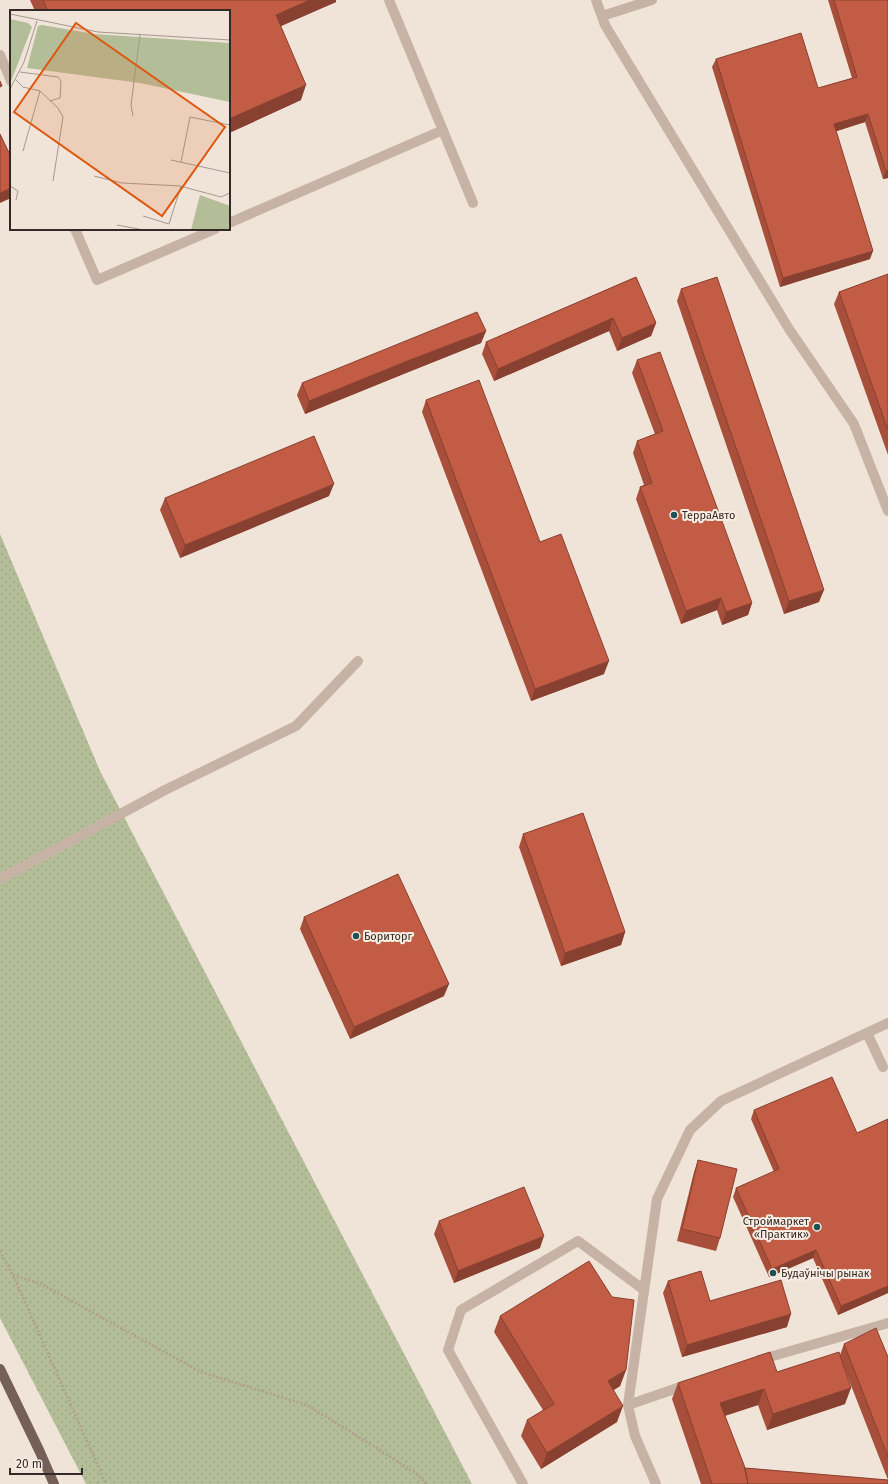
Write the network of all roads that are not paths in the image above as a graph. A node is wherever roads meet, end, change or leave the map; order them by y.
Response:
1 (389, 0) edge
2 (596, 0) edge
3 (652, 0) edge
4 (602, 16) junction
5 (0, 55) edge
6 (10, 79) edge
7 (443, 130) junction
8 (473, 203) dead end
9 (230, 223) edge
10 (75, 230) edge
11 (213, 230) edge
12 (888, 511) edge
13 (358, 661) dead end
14 (0, 878) edge
15 (888, 1023) edge
16 (867, 1033) junction
17 (883, 1067) dead end
18 (644, 1290) junction
19 (888, 1324) edge
20 (747, 1364) edge
21 (0, 1369) edge
22 (697, 1381) edge
23 (628, 1405) junction
24 (54, 1484) edge
25 (523, 1484) edge
26 (656, 1484) edge

1 - 7 lane
2 - 4 lane
3 - 4 lane
4 - 12 lane
5 - 6 lane
7 - 8 lane
7 - 9 lane
10 - 11 lane
13 - 14 lane
15 - 16 lane
16 - 17 lane
16 - 18 lane
18 - 23 lane
18 - 25 lane
19 - 20 lane
21 - 24 main road
22 - 23 lane
23 - 26 lane

